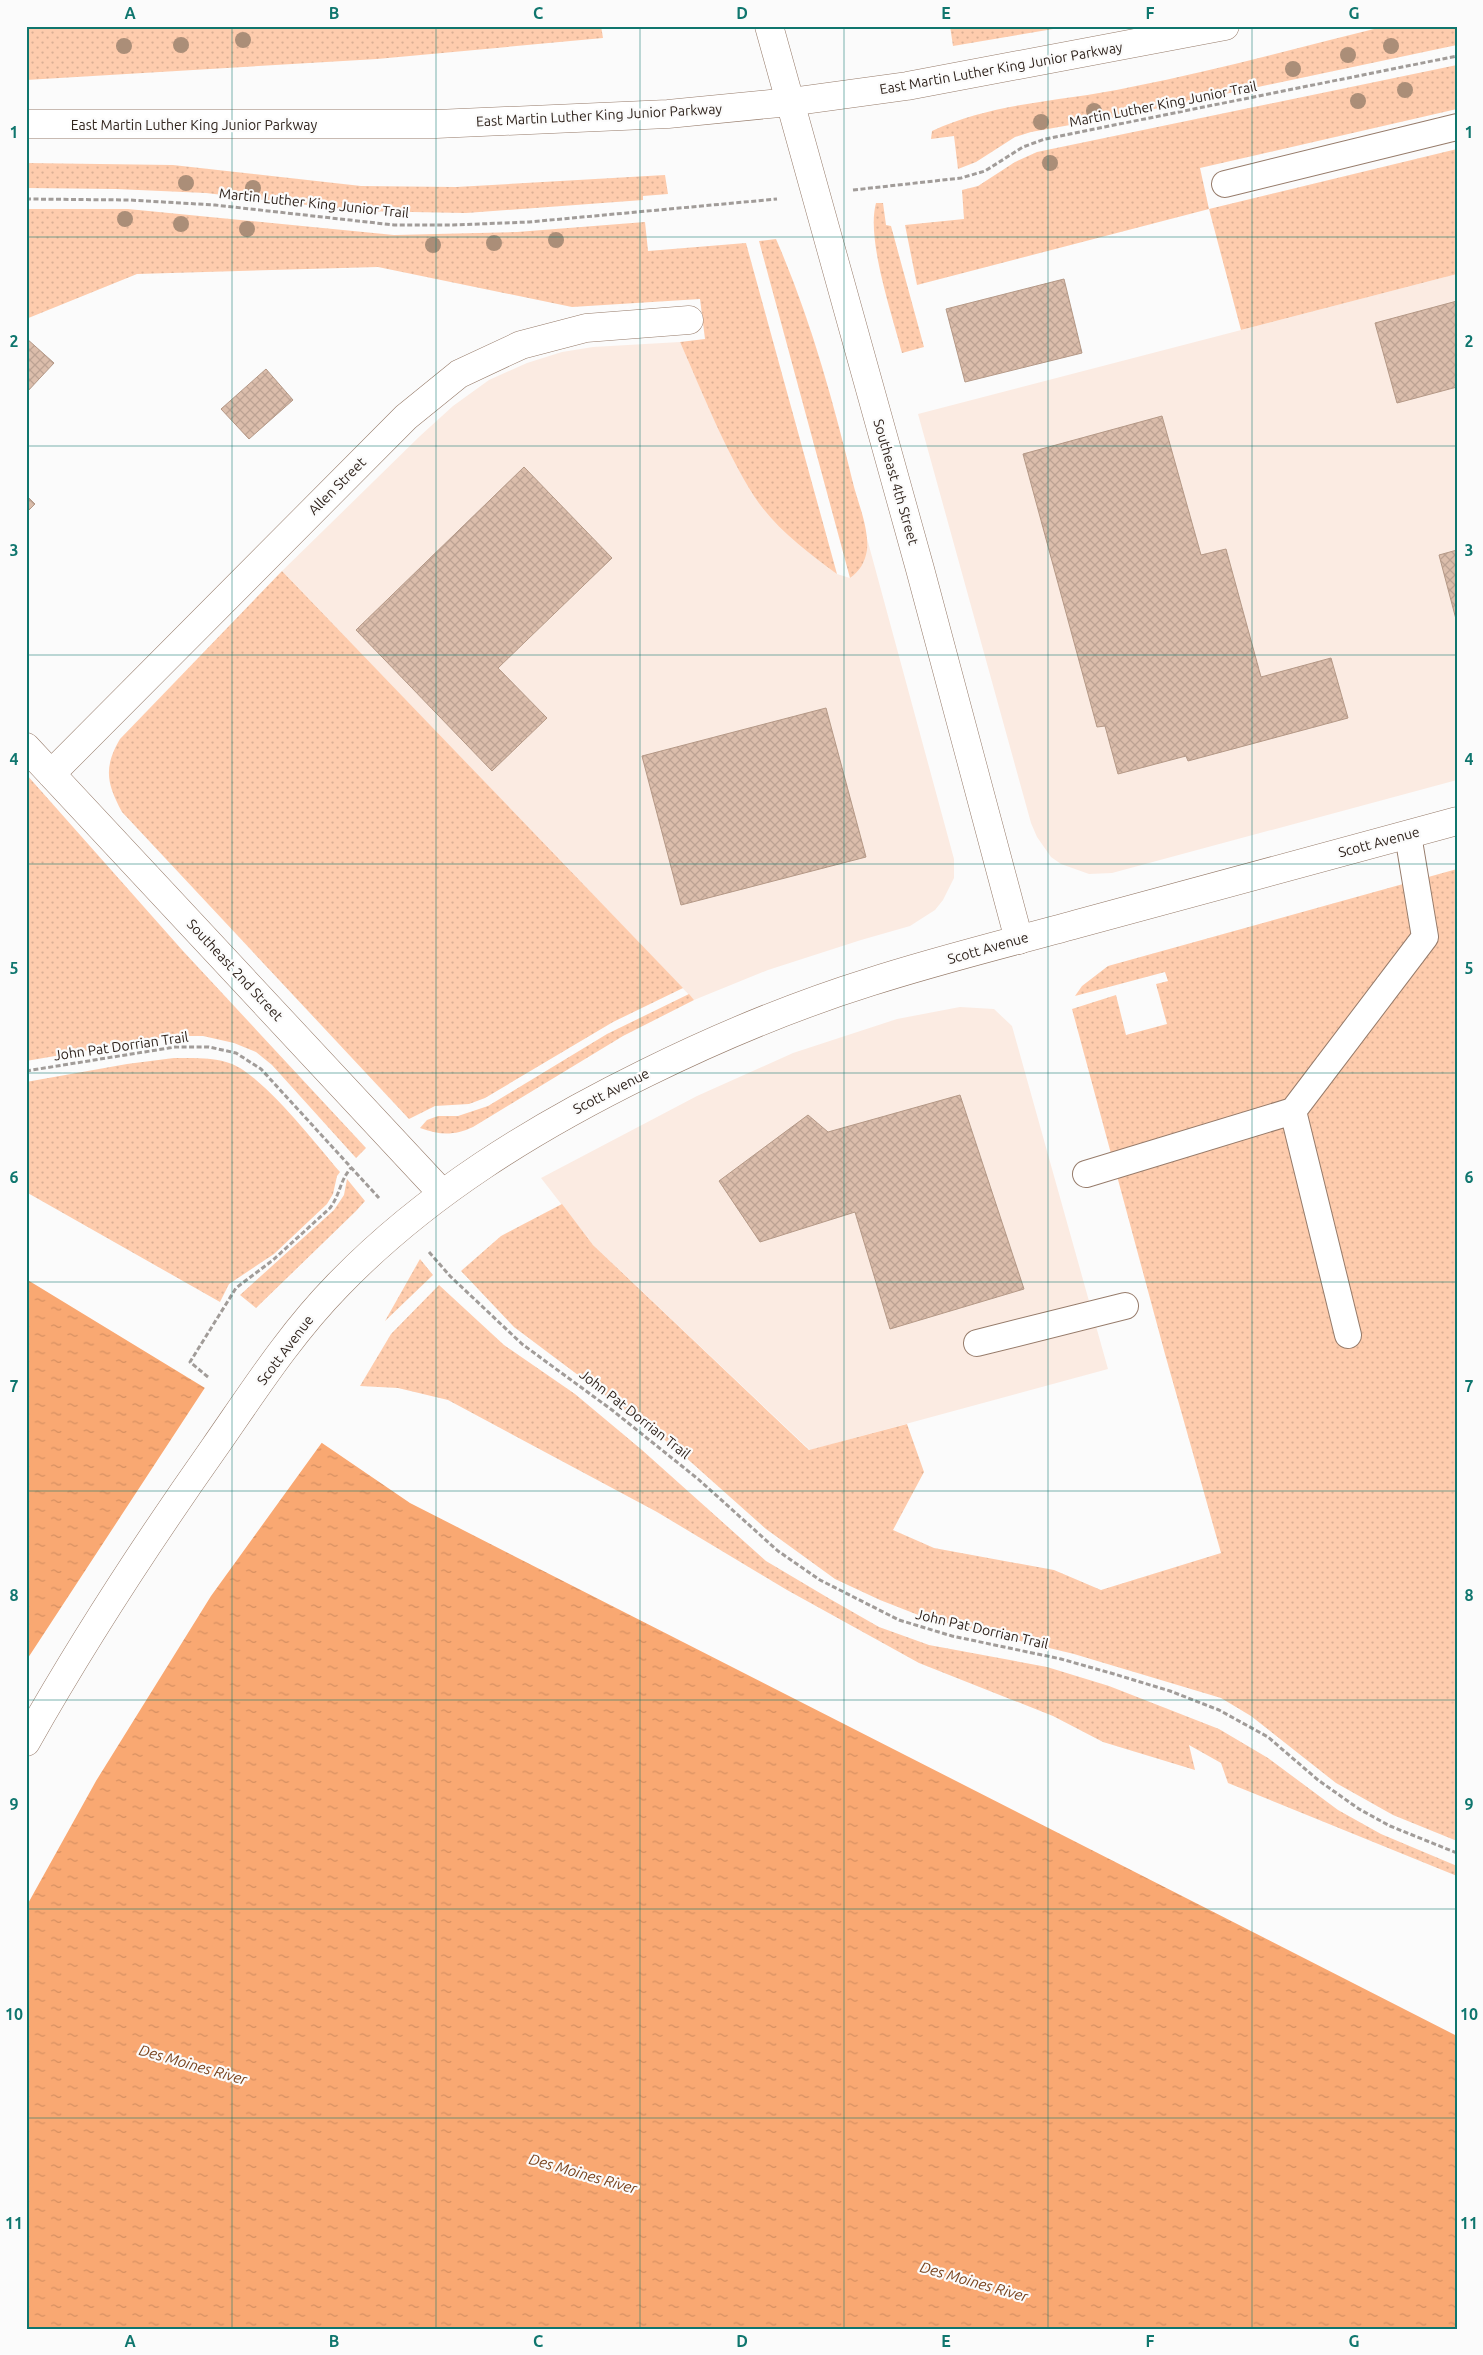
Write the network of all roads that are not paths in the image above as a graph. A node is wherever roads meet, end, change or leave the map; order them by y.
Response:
1 (769, 26) edge
2 (1225, 26) edge
3 (790, 102) junction
4 (26, 124) edge
5 (1457, 127) edge
6 (1225, 184) dead end
7 (689, 320) dead end
8 (26, 747) edge
9 (52, 774) junction
10 (1457, 822) edge
11 (1408, 835) junction
12 (1019, 940) junction
13 (1294, 1111) junction
14 (1086, 1174) dead end
15 (442, 1194) junction
16 (1125, 1306) dead end
17 (1348, 1335) dead end
18 (977, 1343) dead end
19 (26, 1742) edge

1 - 3 main road, Southeast 4th Street
2 - 3 main road, East Martin Luther King Junior Parkway
3 - 4 main road, East Martin Luther King Junior Parkway
3 - 12 main road, Southeast 4th Street
5 - 6 lane
7 - 9 main road, Allen Street
8 - 9 main road, Southeast 2nd Street
9 - 15 main road, Southeast 2nd Street
10 - 11 main road, Scott Avenue
11 - 12 main road, Scott Avenue
11 - 13 lane
12 - 15 main road, Scott Avenue
13 - 14 lane
13 - 17 lane
15 - 19 main road, Scott Avenue
16 - 18 lane

